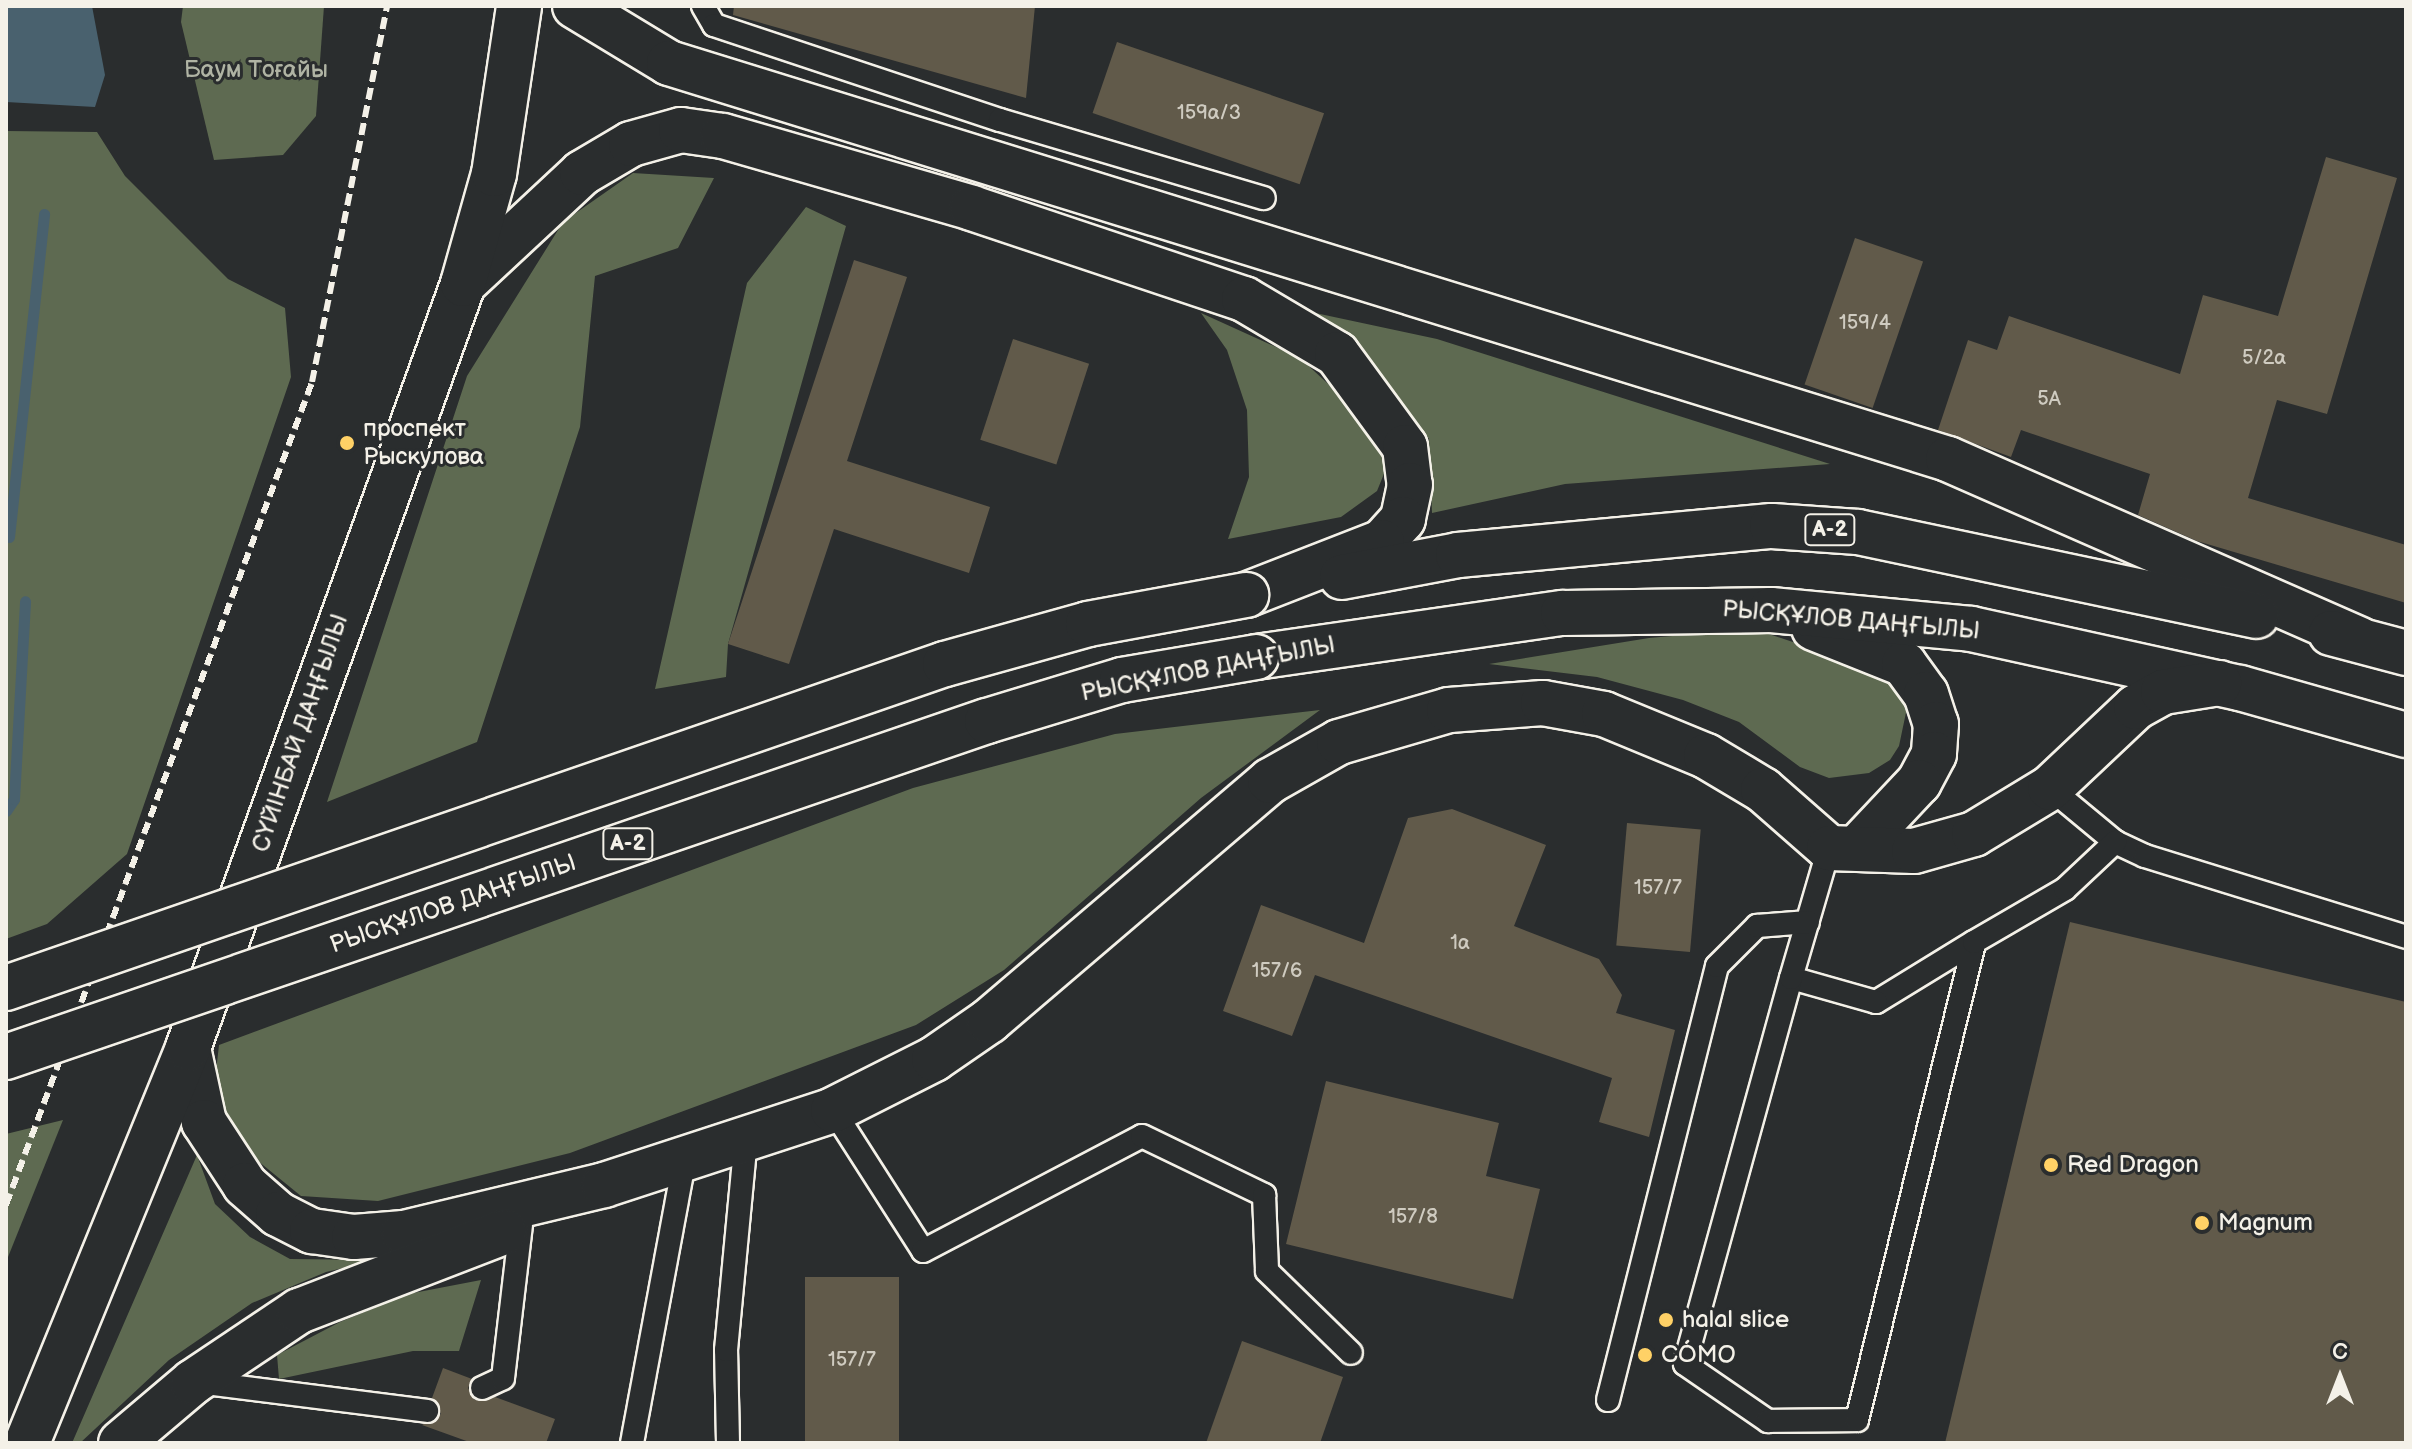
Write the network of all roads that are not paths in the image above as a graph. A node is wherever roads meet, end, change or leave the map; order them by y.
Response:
1 (519, 6) edge
2 (575, 6) edge
3 (703, 6) edge
4 (994, 140) junction
5 (1264, 198) dead end
6 (972, 208) junction
7 (463, 284) junction
8 (1246, 595) junction
9 (1771, 610) junction
10 (2359, 639) junction
11 (2406, 653) edge
12 (2219, 683) junction
13 (2406, 735) edge
14 (2050, 788) junction
15 (2115, 842) junction
16 (1843, 848) junction
17 (1808, 922) junction
18 (2406, 937) edge
19 (1974, 942) junction
20 (1791, 978) junction
21 (6, 988) edge
22 (188, 1048) junction
23 (6, 1057) edge
24 (833, 1110) junction
25 (746, 1138) junction
26 (685, 1158) junction
27 (604, 1185) junction
28 (521, 1225) junction
29 (1351, 1353) dead end
30 (193, 1382) junction
31 (482, 1388) dead end
32 (1608, 1400) dead end
33 (427, 1411) dead end
34 (27, 1443) edge
35 (121, 1443) edge
36 (632, 1443) edge
37 (728, 1443) edge

1 - 7 main road, СҮЙІНБАЙ ДАҢҒЫЛЫ
2 - 4 main road
3 - 4 lane
4 - 5 lane
4 - 6 main road
4 - 10 main road
6 - 7 main road
6 - 8 main road
7 - 22 main road, СҮЙІНБАЙ ДАҢҒЫЛЫ
8 - 10 main road, A-2
8 - 21 main road, A-2, bridge
9 - 12 main road, РЫСҚҰЛОВ ДАҢҒЫЛЫ
9 - 16 main road
9 - 23 main road, РЫСҚҰЛОВ ДАҢҒЫЛЫ / A-2, bridge
10 - 11 main road, A-2
12 - 13 main road, РЫСҚҰЛОВ ДАҢҒЫЛЫ
12 - 14 main road
14 - 15 lane
14 - 16 main road
15 - 18 lane
15 - 19 lane
16 - 17 lane
16 - 24 main road
17 - 20 lane
17 - 32 lane
19 - 20 lane
19 - 20 lane
22 - 27 main road
22 - 34 main road, СҮЙІНБАЙ ДАҢҒЫЛЫ
24 - 25 main road
24 - 29 lane
25 - 26 main road
25 - 37 lane
26 - 27 main road
26 - 36 lane
27 - 28 main road
28 - 30 main road
28 - 31 lane
30 - 33 lane
30 - 35 main road

